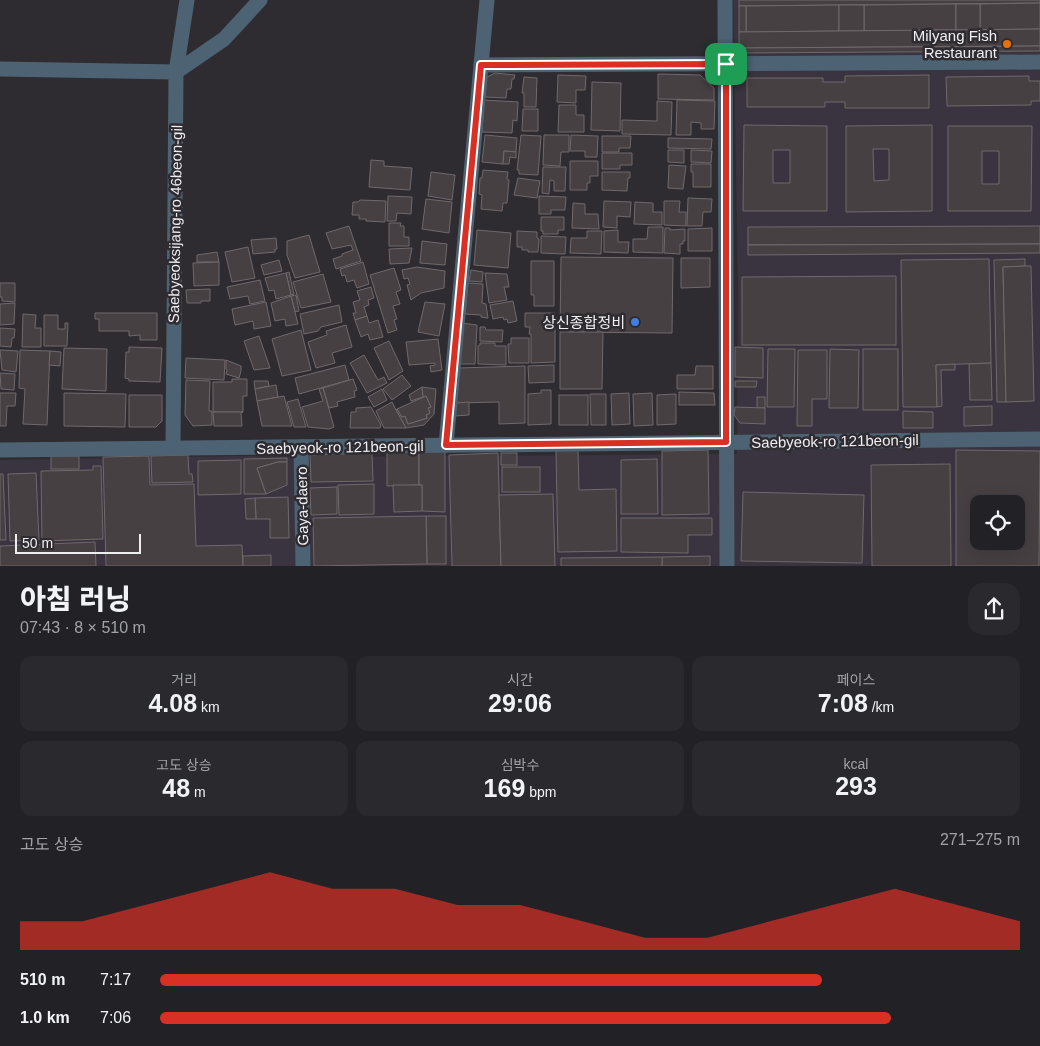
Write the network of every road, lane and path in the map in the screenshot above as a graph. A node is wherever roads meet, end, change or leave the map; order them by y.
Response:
1 (187, 0) edge
2 (260, 0) edge
3 (487, 0) edge
4 (725, 0) edge
5 (1040, 62) edge
6 (726, 64) junction
7 (481, 65) junction
8 (0, 69) edge
9 (176, 72) junction
10 (1040, 439) edge
11 (726, 442) junction
12 (446, 445) junction
13 (301, 447) junction
14 (173, 448) junction
15 (0, 450) edge
16 (303, 566) edge
17 (727, 566) edge

1 - 9 street, Saebyeoksijang-ro 46beon-gil
2 - 9 street
3 - 7 street
4 - 6 street
5 - 6 street
6 - 7 street
6 - 11 street
7 - 12 street
8 - 9 street
9 - 14 street, Saebyeoksijang-ro 46beon-gil
10 - 11 street, Saebyeok-ro 121beon-gil
11 - 12 street, Saebyeok-ro 121beon-gil
11 - 17 street
12 - 13 street, Saebyeok-ro 121beon-gil
13 - 14 street, Saebyeok-ro 121beon-gil
13 - 16 street, Gaya-daero
14 - 15 street, Saebyeok-ro 121beon-gil

